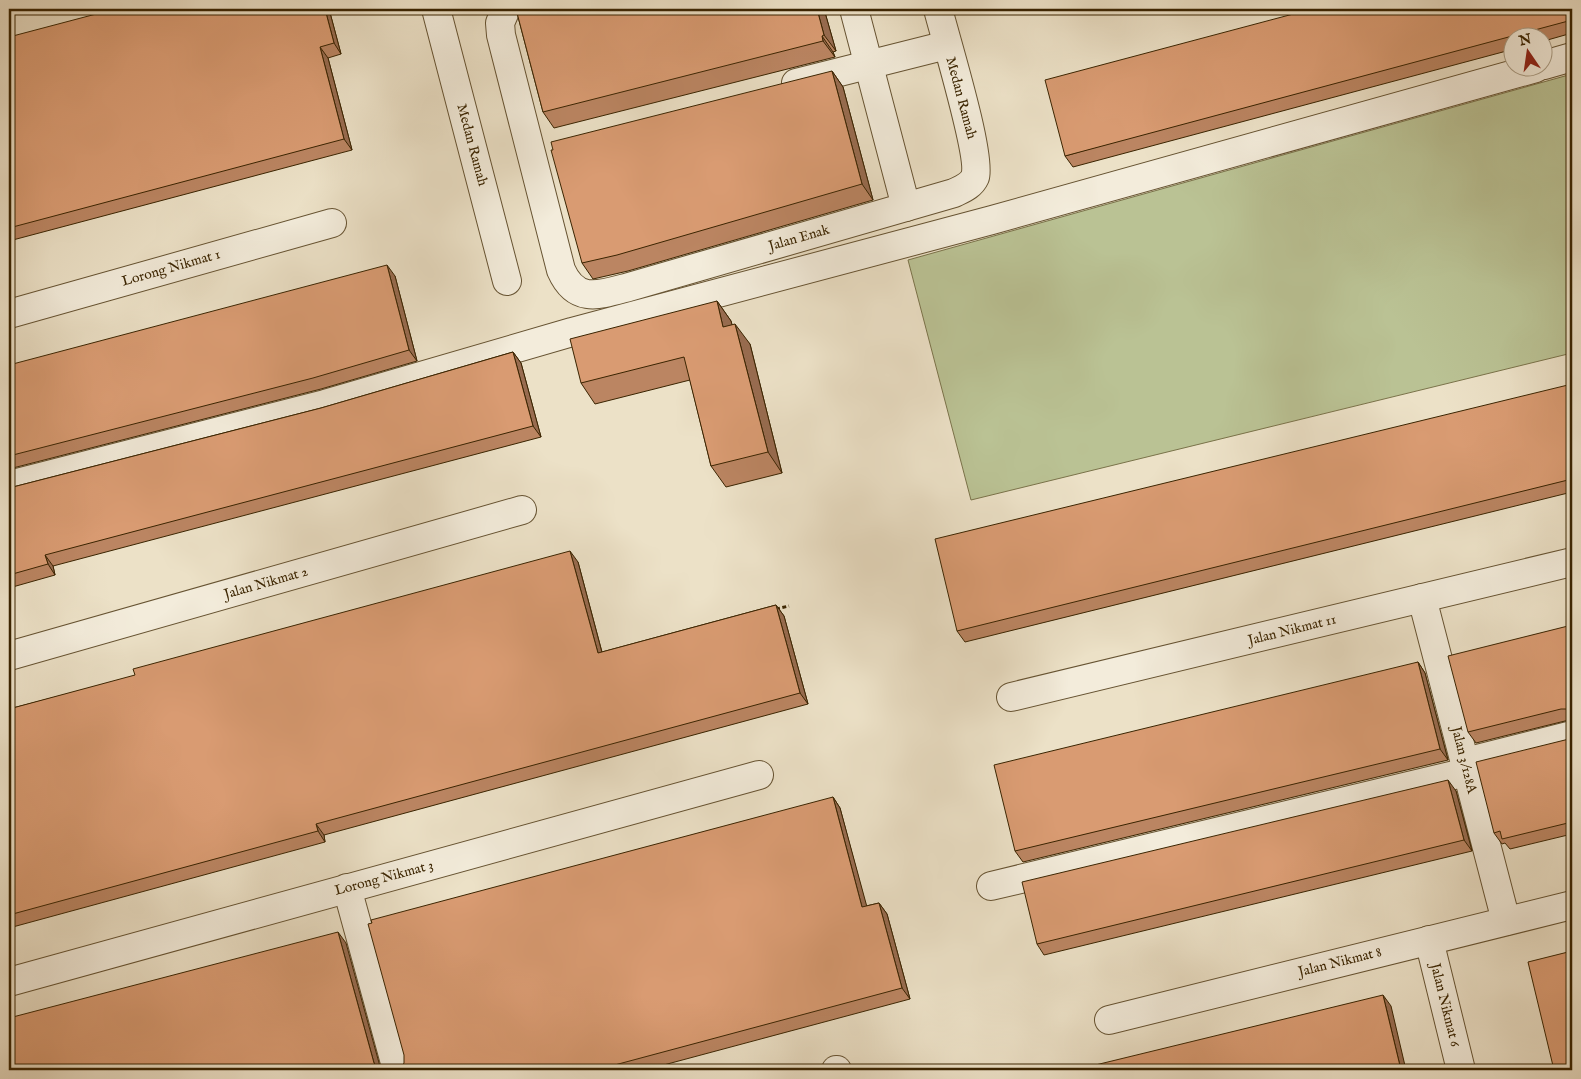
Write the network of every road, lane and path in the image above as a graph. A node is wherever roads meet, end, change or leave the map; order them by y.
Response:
1 (436, 9) edge
2 (506, 9) edge
3 (854, 9) edge
4 (938, 9) edge
5 (947, 45) junction
6 (1572, 57) edge
7 (1554, 62) edge
8 (868, 65) junction
9 (1504, 77) edge
10 (772, 89) edge
11 (559, 143) edge
12 (530, 150) junction
13 (968, 186) joint
14 (906, 207) junction
15 (332, 222) dead end
16 (507, 281) dead end
17 (9, 314) edge
18 (9, 485) edge
19 (522, 510) dead end
20 (1572, 562) edge
21 (1422, 598) junction
22 (789, 606) dead end
23 (770, 611) edge
24 (9, 656) edge
25 (1011, 697) dead end
26 (1572, 735) edge
27 (1466, 767) junction
28 (759, 775) dead end
29 (990, 886) dead end
30 (347, 888) junction
31 (1572, 905) edge
32 (1506, 921) junction
33 (1429, 940) junction
34 (9, 982) edge
35 (1109, 1020) dead end
36 (397, 1070) edge
37 (1461, 1070) edge

1 - 16 street, Medan Ramah
2 - 12 street, Jalan Enak
3 - 8 street
4 - 5 street, Medan Ramah
5 - 8 street
5 - 13 street, Medan Ramah
6 - 7 street
8 - 10 street
8 - 14 street
9 - 18 street
11 - 12 street
12 - 14 street, Jalan Enak
13 - 14 street, Jalan Enak
15 - 17 street, Lorong Nikmat 1
19 - 24 street, Jalan Nikmat 2
20 - 21 street, Jalan Nikmat 11
21 - 25 street, Jalan Nikmat 11
21 - 27 street, Jalan 3/128A
22 - 23 path
26 - 27 street
27 - 29 street
27 - 32 street, Jalan 3/128A
28 - 30 street, Lorong Nikmat 3
30 - 34 street, Lorong Nikmat 3
30 - 36 street
31 - 32 street, Jalan Nikmat 8
32 - 33 street, Jalan Nikmat 8
33 - 35 street, Jalan Nikmat 8
33 - 37 street, Jalan Nikmat 6

